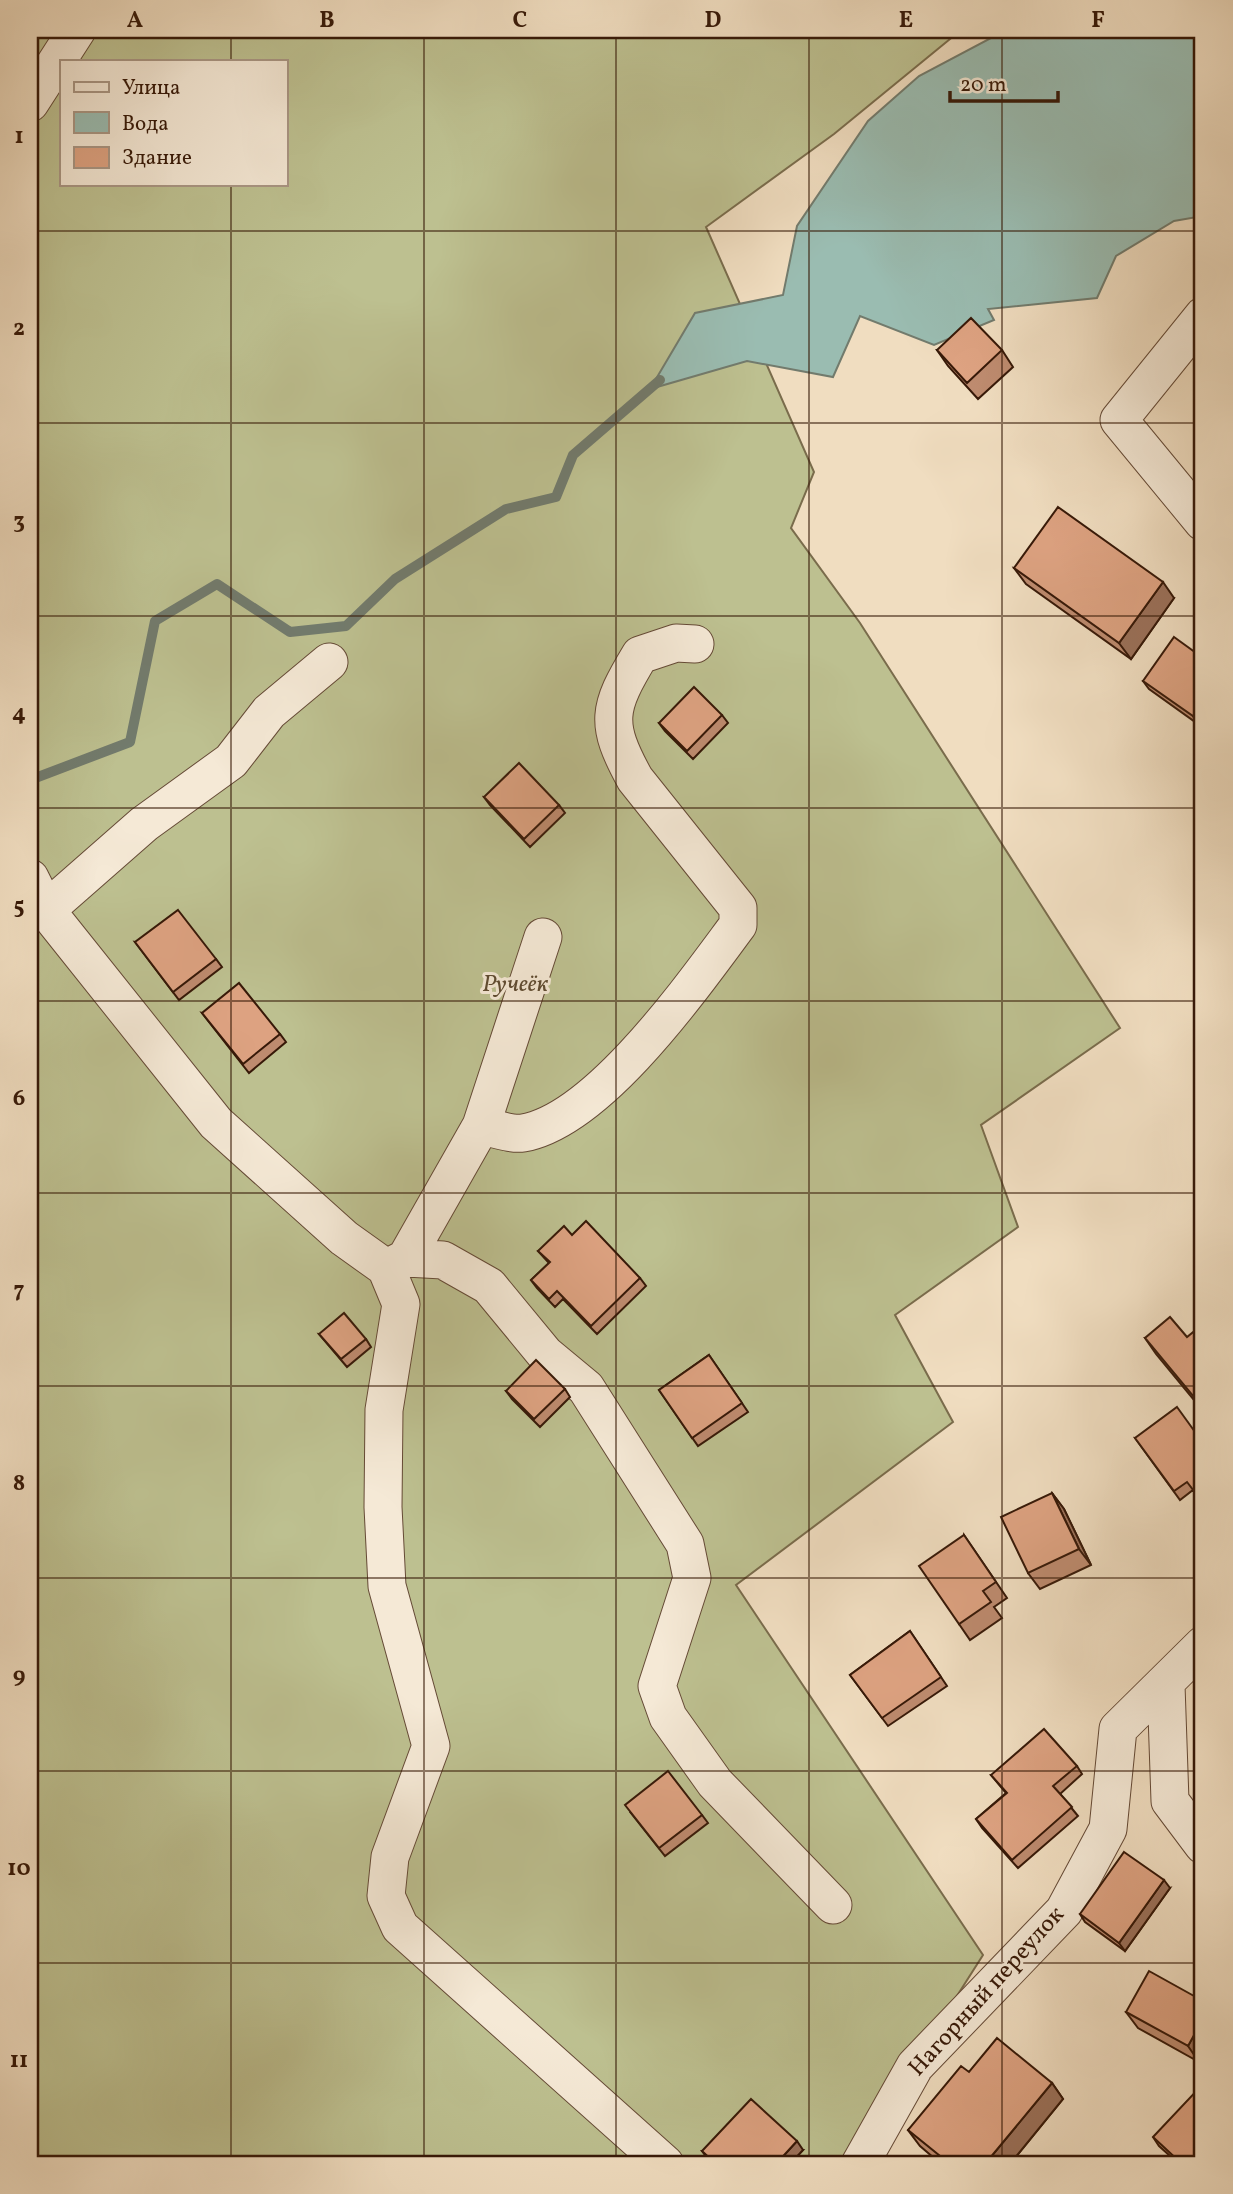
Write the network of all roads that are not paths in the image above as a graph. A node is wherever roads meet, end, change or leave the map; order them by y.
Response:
1 (78, 30) edge
2 (30, 103) edge
3 (1203, 316) edge
4 (1203, 522) edge
5 (695, 644) dead end
6 (329, 662) dead end
7 (38, 894) edge
8 (543, 937) dead end
9 (481, 1126) junction
10 (396, 1263) junction
11 (1203, 1645) edge
12 (1166, 1685) junction
13 (1203, 1845) edge
14 (833, 1905) dead end
15 (665, 2164) edge
16 (860, 2164) edge

1 - 2 street
3 - 4 street
5 - 9 street
6 - 7 street
7 - 10 street
8 - 9 street
9 - 10 street
10 - 14 street
10 - 15 street
11 - 12 street, Нагорный переулок
12 - 13 street
12 - 16 street, Нагорный переулок

